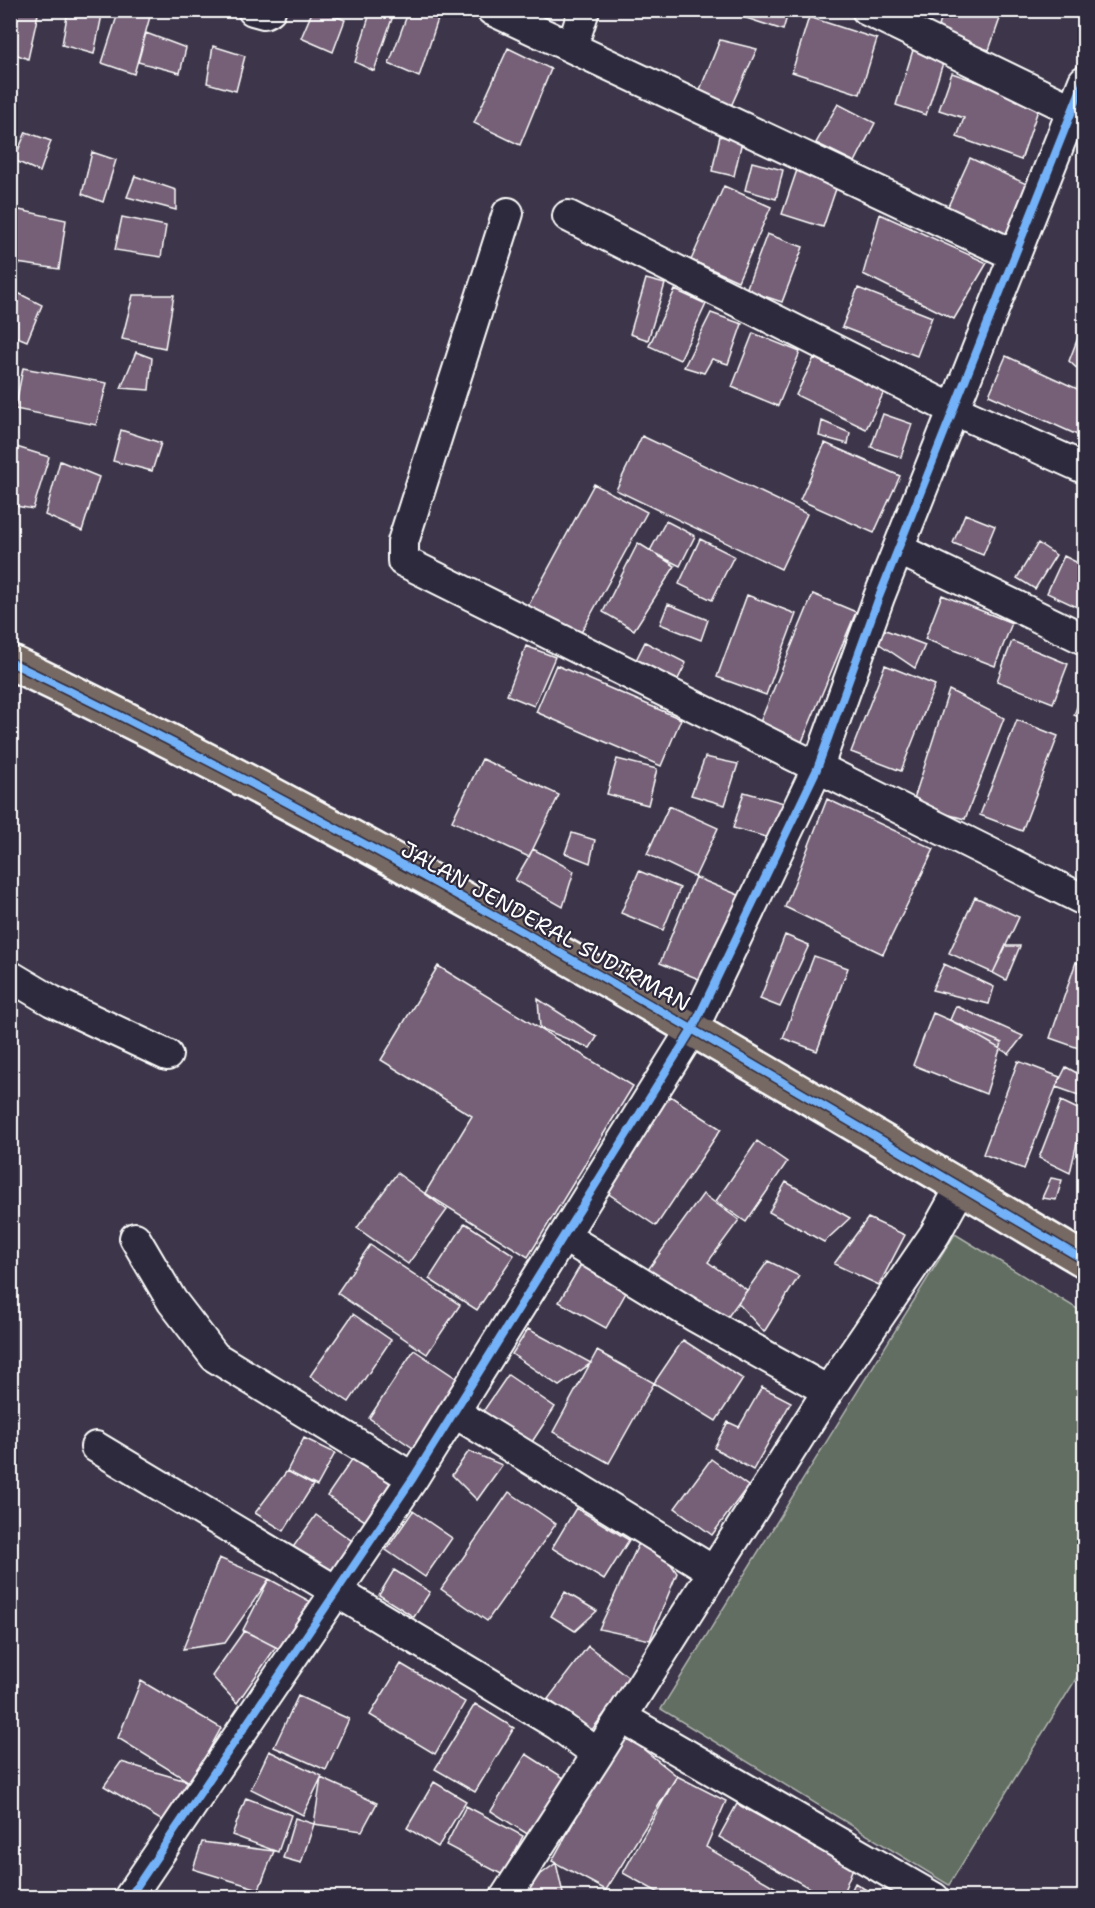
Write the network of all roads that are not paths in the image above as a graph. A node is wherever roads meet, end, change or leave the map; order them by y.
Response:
1 (253, 10) edge
2 (270, 10) edge
3 (492, 10) edge
4 (584, 10) edge
5 (867, 10) edge
6 (572, 47) junction
7 (1084, 81) edge
8 (1071, 109) junction
9 (508, 213) dead end
10 (568, 216) dead end
11 (1014, 255) junction
12 (952, 409) junction
13 (1084, 468) edge
14 (900, 550) junction
15 (1084, 639) edge
16 (10, 662) edge
17 (817, 769) junction
18 (1084, 900) edge
19 (10, 976) edge
20 (693, 1028) junction
21 (167, 1055) dead end
22 (961, 1187) junction
23 (565, 1237) junction
24 (135, 1238) dead end
25 (1084, 1260) edge
26 (828, 1391) junction
27 (454, 1412) junction
28 (96, 1447) dead end
29 (413, 1478) junction
30 (713, 1571) junction
31 (336, 1591) junction
32 (621, 1717) junction
33 (598, 1754) junction
34 (129, 1898) edge
35 (506, 1898) edge
36 (934, 1898) edge

1 - 2 street
3 - 6 street
4 - 6 street
5 - 8 street
6 - 11 street
7 - 8 street
8 - 11 street
9 - 17 street
10 - 12 street
11 - 12 street
12 - 13 street
12 - 14 street
14 - 15 street
14 - 17 street
16 - 20 main road, JALAN JENDERAL SUDIRMAN
17 - 18 street
17 - 20 street
19 - 21 street
20 - 22 main road, JALAN JENDERAL SUDIRMAN
20 - 23 street
22 - 25 main road, JALAN JENDERAL SUDIRMAN
22 - 26 street
23 - 26 street
23 - 27 street
24 - 29 street
26 - 30 street
27 - 29 street
27 - 30 street
28 - 31 street
29 - 31 street
30 - 32 street
31 - 33 street
31 - 34 street
32 - 33 street
32 - 36 street
33 - 35 street

